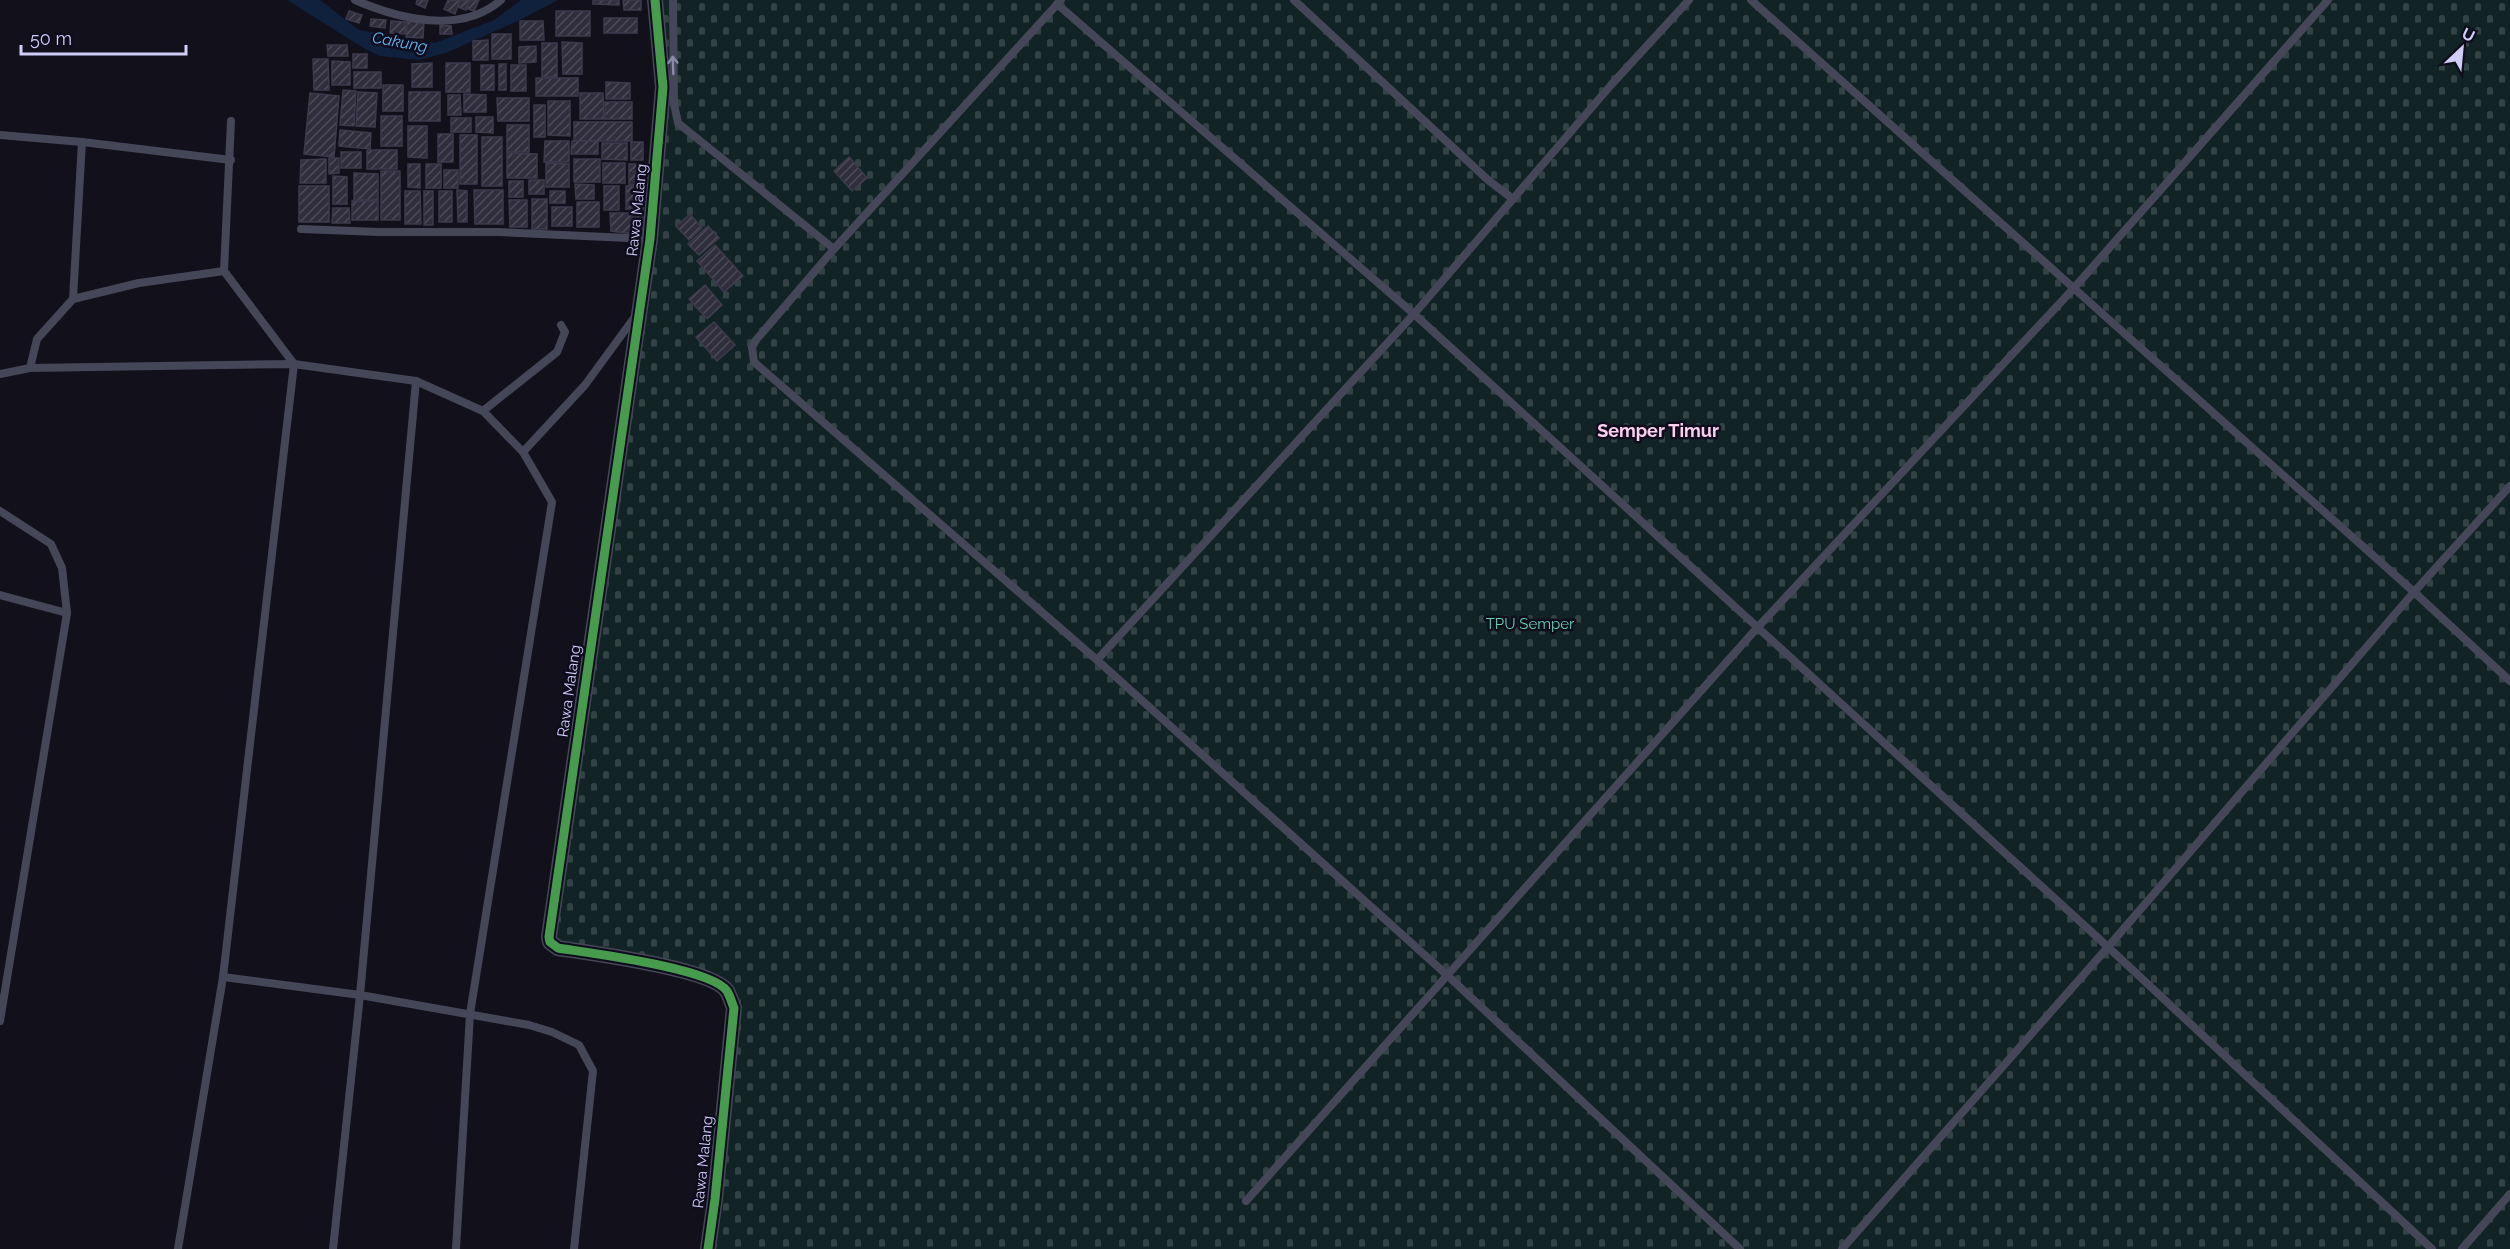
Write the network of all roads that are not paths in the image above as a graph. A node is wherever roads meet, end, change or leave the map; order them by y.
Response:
1 (355, 0) edge
2 (501, 0) edge
3 (655, 0) edge
4 (673, 0) edge
5 (1294, 0) edge
6 (1689, 0) edge
7 (1751, 0) edge
8 (2328, 0) edge
9 (1059, 2) edge
10 (231, 121) dead end
11 (0, 135) edge
12 (82, 142) junction
13 (231, 160) junction
14 (1513, 199) junction
15 (301, 229) dead end
16 (650, 239) junction
17 (834, 249) junction
18 (224, 271) junction
19 (2074, 288) junction
20 (73, 299) junction
21 (640, 311) junction
22 (1414, 314) junction
23 (561, 325) dead end
24 (294, 364) junction
25 (30, 368) junction
26 (0, 374) edge
27 (416, 381) junction
28 (483, 411) junction
29 (523, 452) junction
30 (2510, 486) edge
31 (0, 511) edge
32 (2414, 592) junction
33 (0, 595) edge
34 (67, 613) junction
35 (1756, 628) junction
36 (1097, 660) junction
37 (2510, 681) edge
38 (2108, 947) junction
39 (1448, 976) junction
40 (223, 977) junction
41 (360, 995) junction
42 (470, 1014) junction
43 (0, 1021) edge
44 (2510, 1194) edge
45 (1246, 1202) dead end
46 (178, 1249) edge
47 (333, 1249) edge
48 (456, 1249) edge
49 (574, 1249) edge
50 (708, 1249) edge
51 (1740, 1249) edge
52 (1842, 1249) edge
53 (2432, 1249) edge
54 (2462, 1249) edge

1 - 2 lane
3 - 16 street, Rawa Malang
17 -> 4 lane
5 - 14 lane
6 - 14 lane
7 - 19 lane
8 - 19 lane
9 - 17 lane
9 - 22 lane
10 - 13 lane
11 - 12 lane
12 - 13 lane
12 - 20 lane
13 - 18 lane
14 - 22 lane
15 - 16 lane
16 - 21 street, Rawa Malang
17 - 36 lane
18 - 20 lane
18 - 24 lane
19 - 32 lane
19 - 35 lane
20 - 25 lane
21 - 29 lane
21 - 50 street, Rawa Malang
22 - 35 lane
22 - 36 lane
23 - 28 lane
24 - 25 lane
24 - 27 lane
24 - 40 lane
25 - 26 lane
27 - 28 lane
27 - 41 lane
28 - 29 lane
29 - 42 lane
30 - 32 lane
31 - 34 lane
32 - 37 lane
32 - 38 lane
33 - 34 lane
34 - 43 lane
35 - 38 lane
35 - 39 lane
36 - 39 lane
38 - 52 lane
38 - 53 lane
39 - 45 lane
39 - 51 lane
40 - 41 lane
40 - 46 lane
41 - 42 lane
41 - 47 lane
42 - 48 lane
42 - 49 lane
44 - 54 lane

